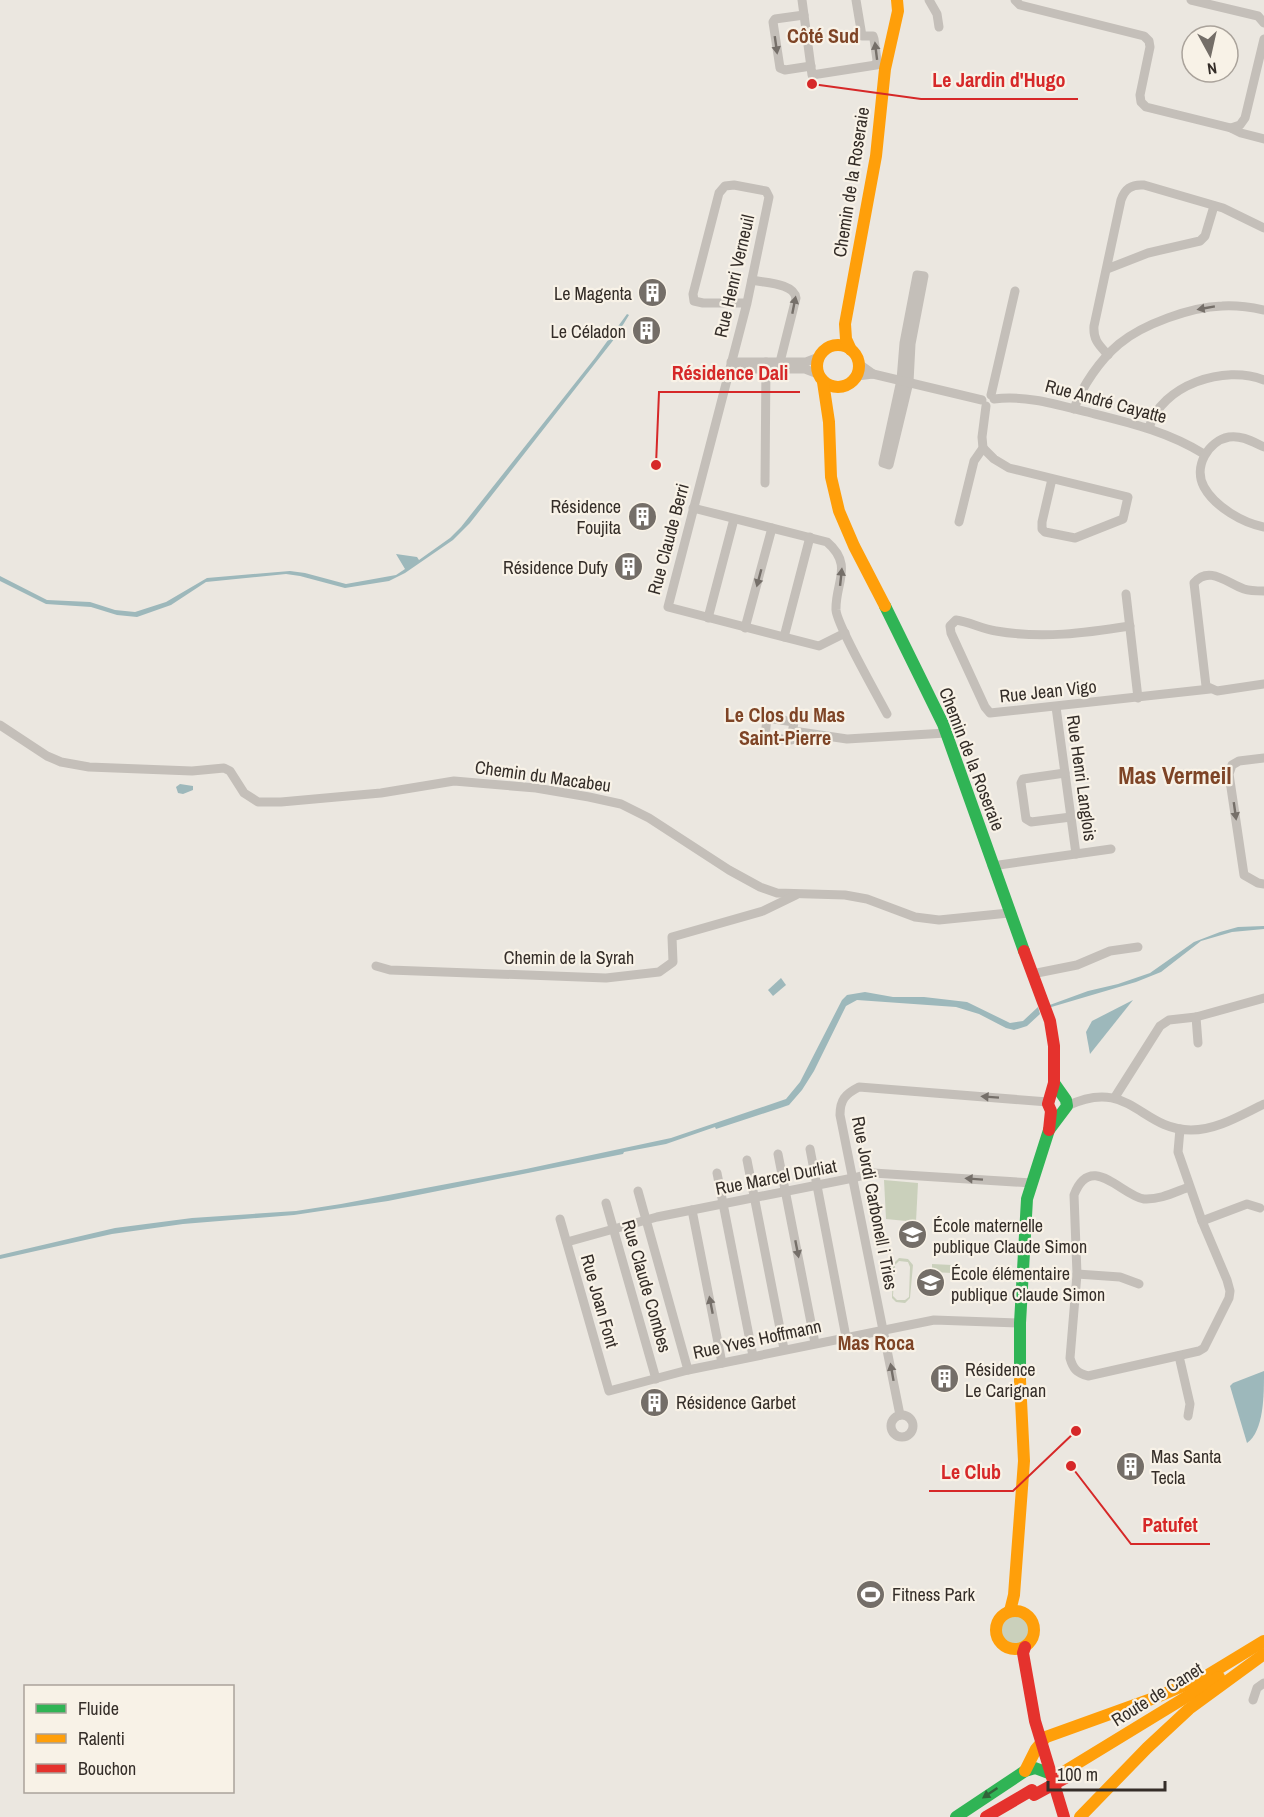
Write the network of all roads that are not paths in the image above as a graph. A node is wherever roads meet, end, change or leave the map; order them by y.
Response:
1 (802, 0) edge
2 (856, 0) edge
3 (906, 0) edge
4 (929, 0) edge
5 (1015, 0) edge
6 (1050, 0) edge
7 (1191, 0) edge
8 (898, 6) edge
9 (1047, 12) junction
10 (804, 15) junction
11 (1264, 23) edge
12 (939, 27) dead end
13 (1264, 39) edge
14 (811, 71) junction
15 (1231, 128) junction
16 (1264, 139) edge
17 (1214, 206) junction
18 (1264, 228) edge
19 (1107, 270) junction
20 (752, 280) junction
21 (1015, 291) dead end
22 (747, 303) junction
23 (1264, 310) edge
24 (845, 324) junction
25 (832, 346) junction
26 (851, 350) junction
27 (1108, 355) junction
28 (819, 357) junction
29 (780, 362) junction
30 (730, 366) junction
31 (766, 366) junction
32 (858, 370) junction
33 (821, 378) junction
34 (1264, 380) edge
35 (905, 381) junction
36 (843, 387) junction
37 (988, 400) junction
38 (1074, 409) junction
39 (829, 422) junction
40 (1149, 428) junction
41 (1264, 447) edge
42 (984, 448) junction
43 (1204, 454) junction
44 (1052, 478) junction
45 (765, 483) dead end
46 (693, 508) junction
47 (734, 519) junction
48 (959, 522) dead end
49 (1264, 527) edge
50 (772, 528) junction
51 (810, 537) junction
52 (1264, 591) edge
53 (1126, 594) dead end
54 (708, 618) junction
55 (1130, 626) junction
56 (745, 628) junction
57 (845, 633) junction
58 (784, 637) junction
59 (1264, 684) edge
60 (1210, 689) junction
61 (1138, 698) junction
62 (1056, 706) junction
63 (887, 714) dead end
64 (0, 725) edge
65 (793, 731) dead end
66 (946, 733) junction
67 (1264, 758) edge
68 (1065, 773) junction
69 (1071, 817) junction
70 (1112, 849) dead end
71 (1076, 854) junction
72 (992, 866) junction
73 (1264, 884) edge
74 (796, 895) junction
75 (1009, 913) junction
76 (1138, 947) dead end
77 (376, 966) dead end
78 (1032, 974) junction
79 (1264, 998) edge
80 (1196, 1017) junction
81 (1198, 1043) dead end
82 (1115, 1097) junction
83 (1060, 1103) junction
84 (1264, 1104) edge
85 (1180, 1129) junction
86 (810, 1149) dead end
87 (778, 1154) dead end
88 (747, 1160) dead end
89 (717, 1173) dead end
90 (853, 1178) junction
91 (1032, 1183) junction
92 (817, 1185) junction
93 (1189, 1187) junction
94 (638, 1191) dead end
95 (786, 1192) junction
96 (754, 1198) junction
97 (606, 1203) dead end
98 (724, 1204) junction
99 (1260, 1208) dead end
100 (692, 1210) junction
101 (560, 1219) dead end
102 (646, 1220) junction
103 (1202, 1221) junction
104 (613, 1229) junction
105 (567, 1242) junction
106 (1077, 1274) junction
107 (1139, 1284) dead end
108 (1020, 1323) junction
109 (884, 1330) junction
110 (846, 1337) junction
111 (816, 1343) junction
112 (784, 1349) junction
113 (753, 1356) junction
114 (1179, 1356) junction
115 (722, 1363) junction
116 (688, 1370) junction
117 (656, 1379) junction
118 (609, 1391) joint
119 (900, 1415) dead end
120 (1188, 1416) dead end
121 (1016, 1611) junction
122 (1264, 1643) edge
123 (1019, 1648) junction
124 (1264, 1653) edge
125 (1264, 1683) edge
126 (1253, 1700) dead end
127 (1030, 1701) junction
128 (1062, 1730) junction
129 (1038, 1745) junction
130 (1025, 1771) junction
131 (1047, 1772) junction
132 (1067, 1773) junction
133 (1033, 1792) junction
134 (1060, 1814) edge
135 (956, 1817) edge
136 (986, 1817) edge
137 (998, 1817) edge
138 (1080, 1817) edge

1 - 10 street
14 -> 2 street
3 - 8 street, Chemin de la Roseraie
4 - 12 street
5 - 9 street
6 - 9 street
7 - 11 street
8 - 24 street, Chemin de la Roseraie
9 - 15 street
10 - 14 street
10 -> 14 street
13 - 15 street
15 - 16 street
17 - 18 street
17 - 19 street
17 - 19 street
19 - 27 street
20 - 22 street, Rue Henri Verneuil
20 - 22 street, Rue Henri Verneuil
29 -> 20 street
21 - 37 street
22 - 30 street, Rue Henri Verneuil
23 -> 27 street
24 - 25 street, Chemin de la Roseraie
24 - 26 street, Chemin de la Roseraie
25 - 26 street
25 - 28 street
26 - 32 street
27 - 38 street
28 - 29 street
28 - 33 street
29 - 31 street
30 - 31 street
30 - 46 street, Rue Claude Berri
31 - 33 street
31 - 45 street
32 - 35 street, Rue André Cayatte
32 - 36 street
33 - 36 street
33 - 39 street, Chemin de la Roseraie
34 - 40 street
35 - 35 street
35 - 35 street
35 - 37 street, Rue André Cayatte
36 - 39 street, Chemin de la Roseraie
37 - 38 street, Rue André Cayatte
37 - 42 street
38 - 40 street, Rue André Cayatte
39 - 66 street, Chemin de la Roseraie
40 - 43 street, Rue André Cayatte
41 - 43 street
42 - 44 street
42 - 48 street
43 - 49 street
44 - 44 street
46 - 47 street
46 - 54 street, Rue Claude Berri
47 - 50 street
47 - 54 street
50 - 51 street
50 -> 56 street
57 -> 51 street
51 - 58 street
52 - 60 street
53 - 55 street
54 - 56 street, Rue Claude Berri
55 - 61 street
55 - 62 street, Rue Jean Vigo
56 - 58 street, Rue Claude Berri
57 - 58 street, Rue Claude Berri
57 - 63 street
59 - 60 street, Rue Jean Vigo
60 - 61 street, Rue Jean Vigo
61 - 62 street, Rue Jean Vigo
62 - 68 street, Rue Henri Langlois
64 - 74 street, Chemin du Macabeu
65 - 66 street
66 - 72 street, Chemin de la Roseraie
67 -> 73 street
68 - 69 street, Rue Henri Langlois
68 - 69 street
69 - 71 street, Rue Henri Langlois
70 - 71 street
71 - 72 street
72 - 75 street, Chemin de la Roseraie
74 - 75 street, Chemin du Macabeu
74 - 77 street, Chemin de la Syrah
75 - 78 street, Chemin de la Roseraie
76 - 78 street
78 - 83 street, Chemin de la Roseraie
79 - 80 street
80 - 81 street
80 - 82 street
82 - 83 street
82 - 85 street
83 -> 90 street, Rue Jordi Carbonell i Tries
83 - 91 street, Chemin de la Roseraie
84 - 85 street
85 - 93 street
86 - 92 street
87 - 95 street
88 - 96 street
89 - 98 street
91 -> 90 street, Rue Marcel Durliat
90 - 92 street, Rue Marcel Durliat
90 - 109 street, Rue Jordi Carbonell i Tries
91 - 108 street, Chemin de la Roseraie
92 - 95 street, Rue Marcel Durliat
92 - 110 street
93 - 103 street
93 - 106 street
94 - 102 street
95 - 96 street, Rue Marcel Durliat
95 -> 111 street
96 - 98 street, Rue Marcel Durliat
96 - 112 street
97 - 104 street, Rue Claude Combes
98 - 100 street, Rue Marcel Durliat
98 - 113 street
99 - 103 street
100 - 102 street, Rue Marcel Durliat
115 -> 100 street
101 - 105 street, Rue Joan Font
102 - 104 street, Rue Marcel Durliat
102 - 116 street
103 - 114 street
104 - 105 street, Rue Marcel Durliat
104 - 117 street, Rue Claude Combes
105 - 118 street, Rue Joan Font
106 - 107 street
106 - 114 street
108 - 109 street, Rue Yves Hoffmann
108 - 121 street, Chemin de la Roseraie
109 - 110 street, Rue Yves Hoffmann
119 -> 109 street, Rue Jordi Carbonell i Tries
110 - 111 street, Rue Yves Hoffmann
111 - 112 street, Rue Yves Hoffmann
112 - 113 street, Rue Yves Hoffmann
113 - 115 street, Rue Yves Hoffmann
114 - 120 street
115 - 116 street, Rue Yves Hoffmann
116 - 117 street, Rue Yves Hoffmann
117 - 118 street, Rue Yves Hoffmann
121 - 123 street
121 - 123 street
122 - 128 street
122 - 132 street, Route de Canet
123 - 127 street
123 - 129 street
124 - 132 street, Route de Canet
124 - 138 street
125 - 126 street
127 - 128 street
127 - 129 street
128 - 129 street
129 - 130 street
129 - 131 street
130 - 131 street
130 -> 135 street
131 - 134 street
132 - 133 street, bridge
133 - 136 street
133 - 137 street

